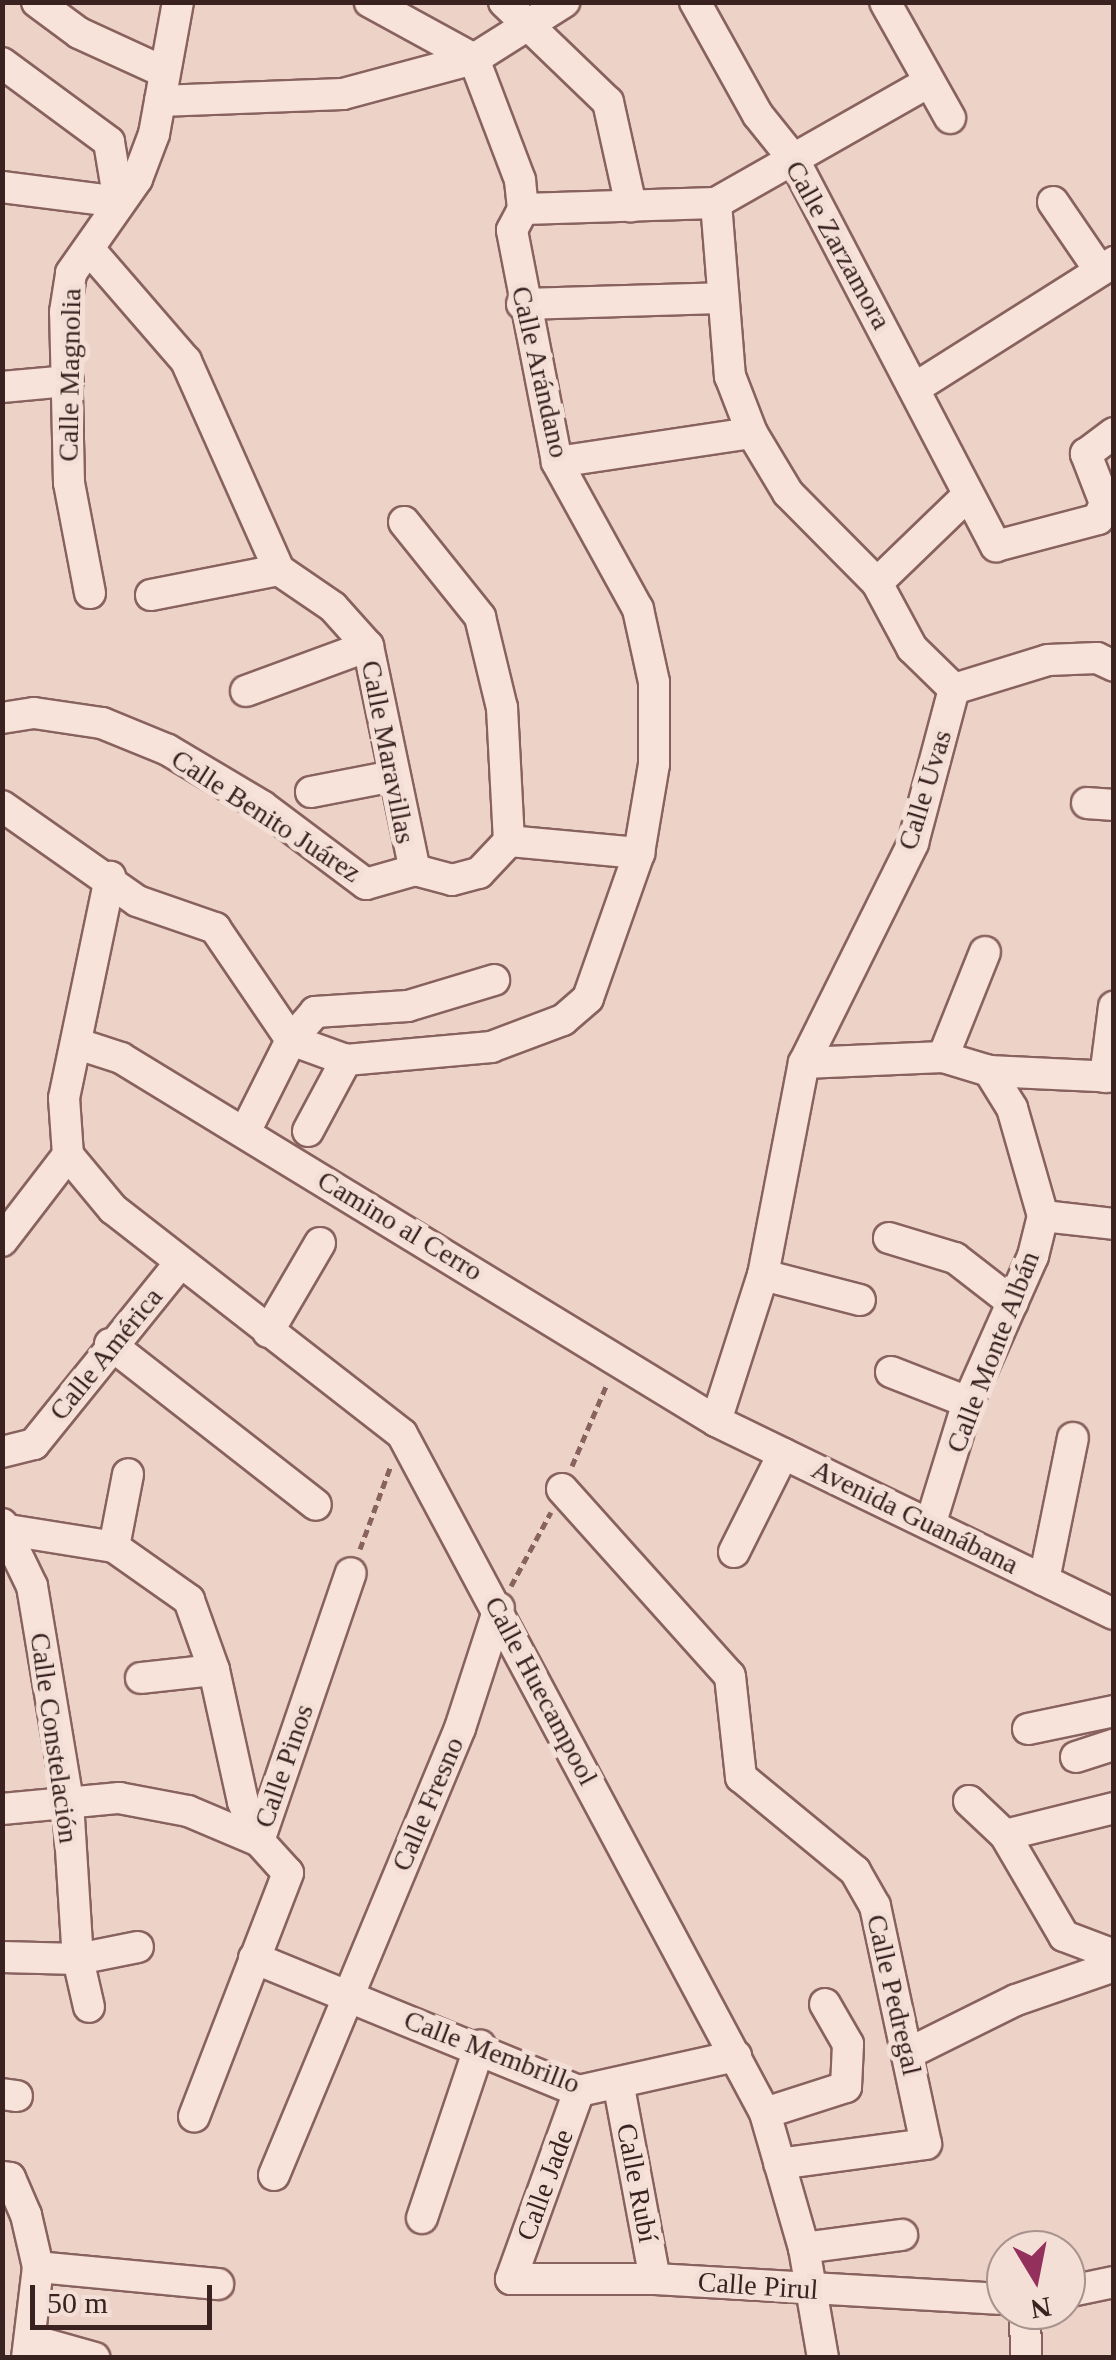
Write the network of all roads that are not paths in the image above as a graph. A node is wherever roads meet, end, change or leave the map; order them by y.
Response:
1 (178, 2) edge
2 (370, 2) edge
3 (564, 2) edge
4 (695, 2) edge
5 (885, 2) edge
6 (37, 3) edge
7 (515, 13) edge
8 (474, 59) junction
9 (2, 63) edge
10 (929, 82) junction
11 (161, 86) junction
12 (950, 118) dead end
13 (794, 160) junction
14 (2, 187) edge
15 (119, 202) junction
16 (1053, 202) dead end
17 (716, 203) junction
18 (631, 206) junction
19 (523, 208) junction
20 (89, 249) junction
21 (1107, 266) edge
22 (722, 298) junction
23 (522, 304) junction
24 (68, 381) junction
25 (2, 388) edge
26 (916, 388) junction
27 (752, 433) junction
28 (1114, 433) edge
29 (557, 462) junction
30 (968, 496) junction
31 (404, 522) dead end
32 (279, 570) junction
33 (877, 583) junction
34 (90, 593) dead end
35 (151, 594) dead end
36 (368, 646) junction
37 (1114, 666) edge
38 (954, 689) junction
39 (246, 692) dead end
40 (2, 718) edge
41 (393, 776) junction
42 (312, 792) dead end
43 (6, 819) edge
44 (509, 841) junction
45 (639, 853) junction
46 (415, 870) junction
47 (110, 878) junction
48 (985, 952) dead end
49 (494, 980) dead end
50 (1114, 1007) edge
51 (291, 1040) junction
52 (78, 1044) junction
53 (943, 1057) junction
54 (346, 1060) junction
55 (804, 1063) junction
56 (989, 1071) junction
57 (1109, 1077) edge
58 (308, 1131) dead end
59 (245, 1132) junction
60 (68, 1155) junction
61 (1044, 1216) junction
62 (1114, 1224) edge
63 (889, 1238) dead end
64 (2, 1241) edge
65 (320, 1243) dead end
66 (179, 1264) junction
67 (763, 1275) junction
68 (860, 1300) dead end
69 (1014, 1303) junction
70 (268, 1332) junction
71 (110, 1344) junction
72 (891, 1372) dead end
73 (968, 1402) junction
74 (716, 1421) junction
75 (1073, 1438) dead end
76 (2, 1452) edge
77 (783, 1454) junction
78 (128, 1474) dead end
79 (562, 1489) dead end
80 (316, 1504) dead end
81 (932, 1522) junction
82 (4, 1527) edge
83 (114, 1547) junction
84 (734, 1552) dead end
85 (351, 1573) road end
86 (1044, 1580) junction
87 (499, 1608) junction
88 (1114, 1614) edge
89 (214, 1670) junction
90 (141, 1678) dead end
91 (1114, 1711) edge
92 (1028, 1729) dead end
93 (1114, 1745) edge
94 (1076, 1757) dead end
95 (969, 1800) dead end
96 (68, 1802) junction
97 (1114, 1808) edge
98 (2, 1809) edge
99 (1004, 1835) junction
100 (258, 1840) junction
101 (138, 1948) dead end
102 (1114, 1954) edge
103 (2, 1957) edge
104 (254, 1958) junction
105 (78, 1959) junction
106 (1114, 1966) edge
107 (347, 1996) junction
108 (825, 2004) dead end
109 (90, 2007) dead end
110 (480, 2046) junction
111 (907, 2054) junction
112 (736, 2056) junction
113 (619, 2087) junction
114 (579, 2091) junction
115 (765, 2113) junction
116 (194, 2117) dead end
117 (779, 2164) junction
118 (274, 2175) dead end
119 (6, 2178) edge
120 (422, 2218) dead end
121 (902, 2235) dead end
122 (804, 2248) junction
123 (38, 2267) junction
124 (511, 2279) joint
125 (655, 2279) junction
126 (1114, 2282) edge
127 (218, 2284) dead end
128 (1086, 2288) edge
129 (812, 2291) junction
130 (986, 2298) edge
131 (1025, 2330) edge
132 (29, 2349) edge
133 (95, 2358) edge
134 (823, 2358) edge
135 (1026, 2358) edge

1 - 11 street, Calle Magnolia
2 - 8 street
3 - 7 street
4 - 13 street, Calle Zarzamora
5 - 10 street
6 - 11 street
7 - 8 street
7 - 18 street
8 - 11 street
8 - 19 street, Calle Arándano
9 - 15 street
10 - 12 street
10 - 13 street
11 - 15 street, Calle Magnolia
13 - 17 street
13 - 26 street, Calle Zarzamora
14 - 15 street
15 - 20 street, Calle Magnolia
16 - 21 street
17 - 18 street
17 - 22 street
18 - 19 street
19 - 23 street, Calle Arándano
20 - 24 street, Calle Magnolia
20 - 32 street
21 - 26 street
22 - 23 street
22 - 27 street
23 - 29 street, Calle Arándano
24 - 25 street
24 - 34 street, Calle Magnolia
26 - 30 street, Calle Zarzamora
27 - 29 street
27 - 33 street
28 - 30 street, Calle Zarzamora
29 - 45 street, Calle Arándano
30 - 33 street
31 - 44 street
32 - 35 street
32 - 36 street, Calle Maravillas
33 - 38 street
36 - 39 street
36 - 41 street, Calle Maravillas
37 - 38 street
38 - 55 street, Calle Uvas
40 - 46 street, Calle Benito Juárez
41 - 42 street
41 - 46 street, Calle Maravillas
43 - 47 street
44 - 45 street
44 - 46 street, Calle Maravillas
45 - 54 street
47 - 51 street
47 - 52 street
48 - 53 street
49 - 51 street
50 - 57 street
51 - 54 street
51 - 59 street
52 - 59 street, Camino al Cerro
52 - 60 street
53 - 55 street
53 - 56 street
54 - 58 street
55 - 67 street, Calle Uvas
56 - 57 street
56 - 61 street, Calle Monte Albán
59 - 74 street, Camino al Cerro
60 - 64 street
60 - 66 street, Calle Huecampool
61 - 62 street
61 - 69 street, Calle Monte Albán
63 - 69 street
65 - 70 street
66 - 70 street, Calle Huecampool
66 - 71 street, Calle América
67 - 68 street
67 - 74 street, Calle Uvas
69 - 73 street, Calle Monte Albán
70 - 87 street, Calle Huecampool
71 - 76 street, Calle América
71 - 80 street
72 - 73 street
73 - 81 street, Calle Monte Albán
74 - 77 street, Avenida Guanábana
75 - 86 street
77 - 81 street, Avenida Guanábana
77 - 84 street
78 - 83 street
79 - 111 street, Calle Pedregal
81 - 86 street, Avenida Guanábana
82 - 83 street
82 - 96 street, Calle Constelación
83 - 89 street
85 - 100 street, Calle Pinos
86 - 88 street, Avenida Guanábana
87 - 107 street, Calle Fresno
87 - 112 street, Calle Huecampool
89 - 90 street
89 - 100 street
91 - 92 street
93 - 94 street
95 - 99 street
96 - 98 street
96 - 100 street
96 - 105 street, Calle Constelación
97 - 99 street
99 - 102 street
100 - 104 street, Calle Pinos
101 - 105 street
103 - 105 street
104 - 107 street, Calle Membrillo
104 - 116 street, Calle Pinos
105 - 109 street, Calle Constelación
106 - 111 street
107 - 110 street, Calle Membrillo
107 - 118 street, Calle Fresno
108 - 115 street
110 - 114 street, Calle Membrillo
110 - 120 street
111 - 117 street, Calle Pedregal
112 - 113 street, Calle Membrillo
112 - 115 street, Calle Huecampool
113 - 114 street, Calle Membrillo
113 - 125 street, Calle Rubí
114 - 124 street, Calle Jade
115 - 117 street, Calle Huecampool
117 - 122 street, Calle Huecampool
119 - 123 street
121 - 122 street
122 - 129 street, Calle Huecampool
123 - 127 street
123 - 132 street
124 - 125 street, Calle Pirul
125 - 129 street, Calle Pirul
126 - 128 street
129 - 130 street, Calle Pirul
129 - 134 street, Calle Huecampool
131 - 135 street
132 - 133 street

